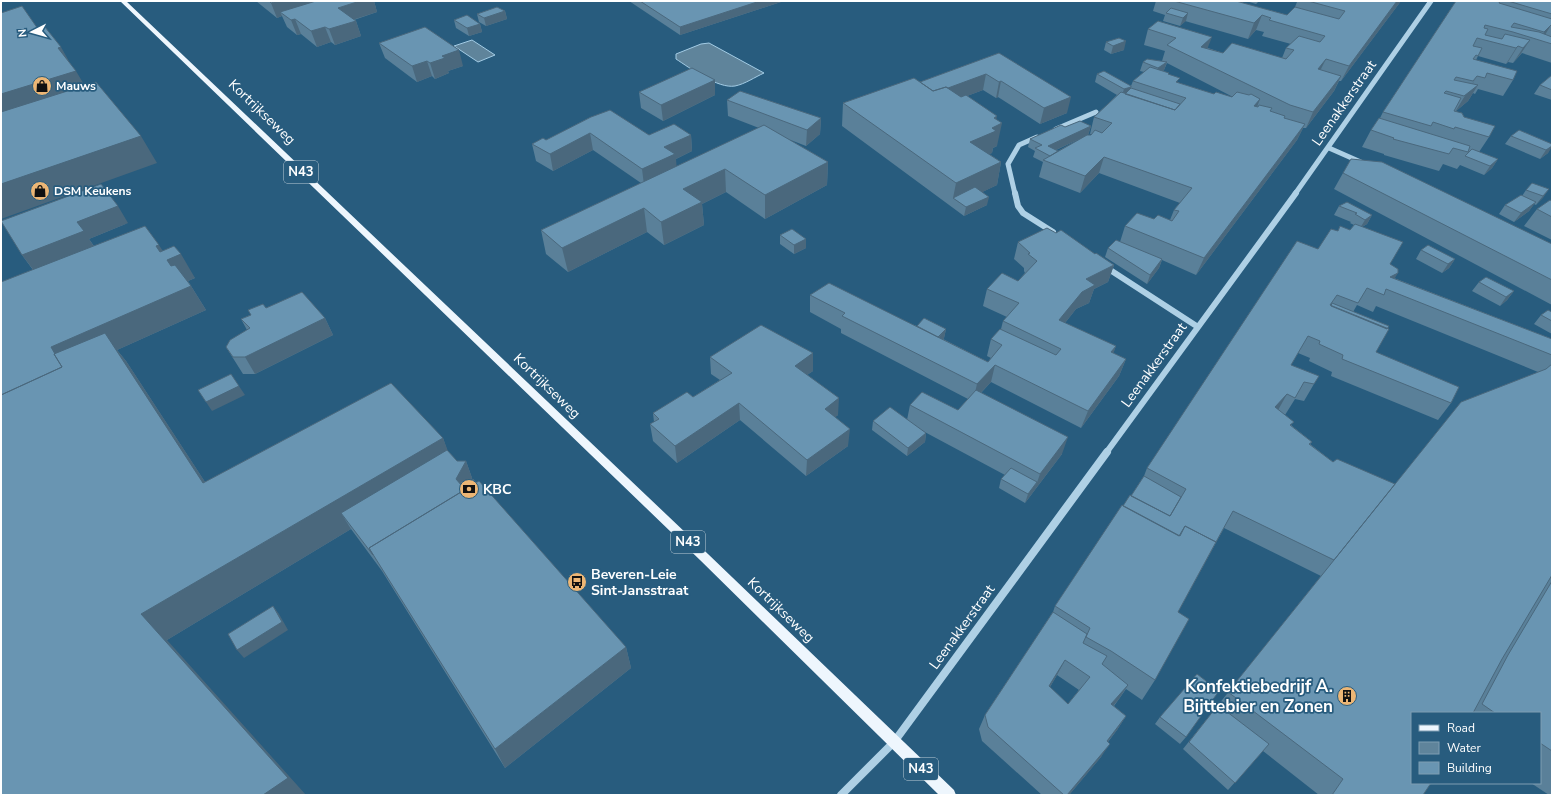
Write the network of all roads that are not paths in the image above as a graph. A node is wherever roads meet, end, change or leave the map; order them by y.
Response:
1 (123, 1) edge
2 (1431, 1) edge
3 (1096, 112) dead end
4 (1047, 133) edge
5 (1040, 136) edge
6 (1329, 148) junction
7 (1371, 167) edge
8 (1056, 234) edge
9 (1101, 264) edge
10 (1198, 327) junction
11 (894, 742) junction
12 (841, 795) edge
13 (948, 795) edge

1 - 11 main road, Kortrijkseweg / N43
2 - 6 street, Leenakkerstraat
3 - 4 street
5 - 8 street
6 - 7 street
6 - 10 street, Leenakkerstraat
9 - 10 street
10 - 11 street, Leenakkerstraat
11 - 12 street, Leenakkerstraat
11 - 13 main road, Kortrijkseweg / N43

